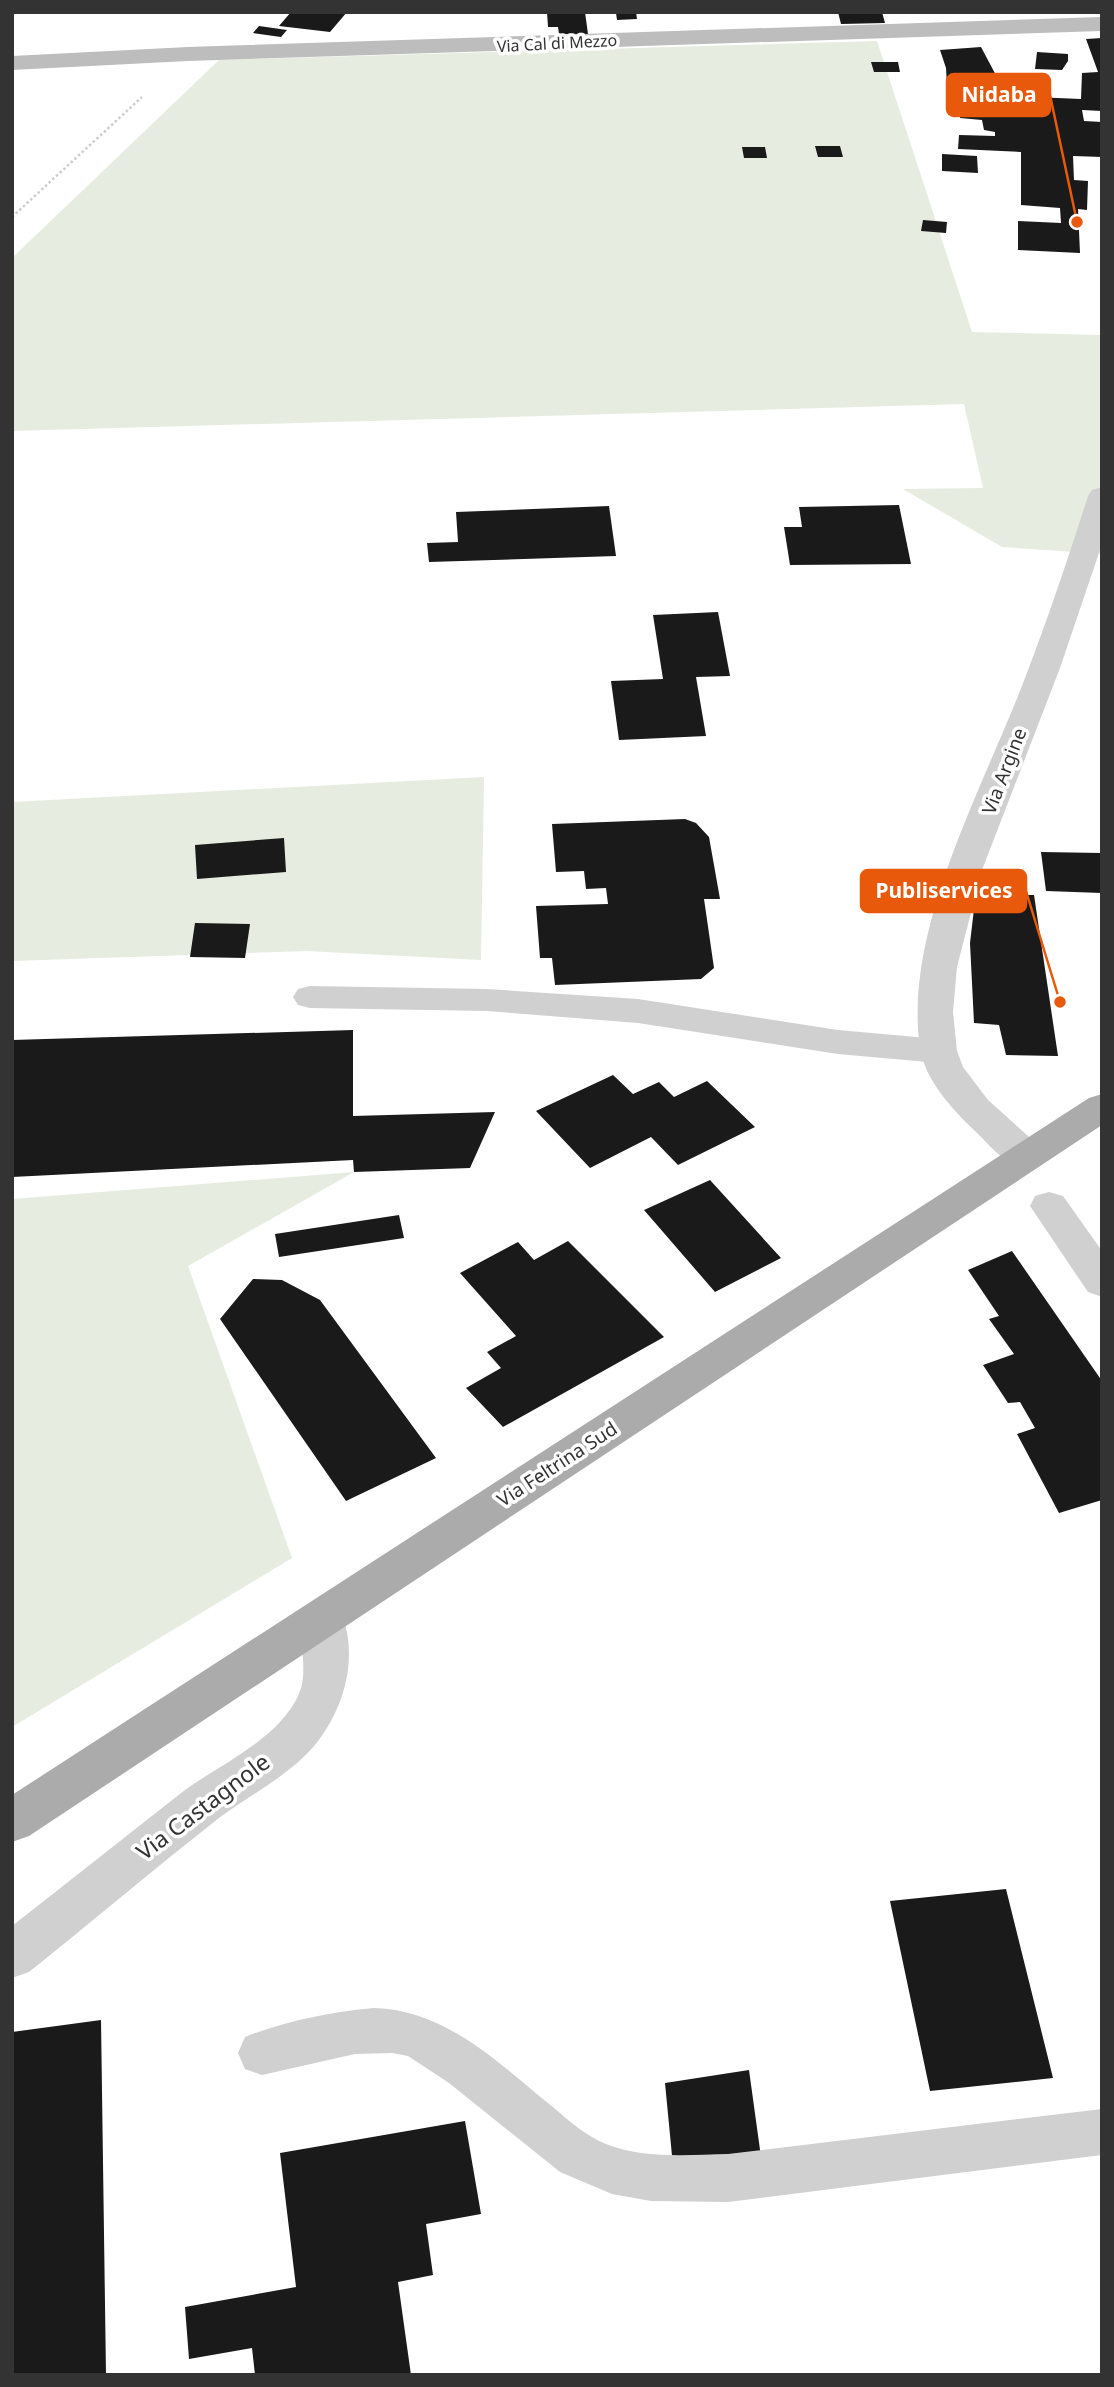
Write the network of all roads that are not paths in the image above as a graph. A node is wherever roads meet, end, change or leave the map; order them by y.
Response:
1 (1102, 24) edge
2 (12, 63) edge
3 (1102, 496) edge
4 (310, 997) dead end
5 (939, 1051) junction
6 (1102, 1107) edge
7 (1026, 1156) junction
8 (1049, 1206) dead end
9 (1102, 1282) edge
10 (322, 1618) junction
11 (12, 1821) edge
12 (12, 1956) edge
13 (261, 2053) dead end
14 (1102, 2132) edge

1 - 2 street, Via Cal di Mezzo
3 - 5 street, Via Argine
4 - 5 lane
5 - 7 street, Via Argine
6 - 7 main road, Via Feltrina Sud
7 - 10 main road, Via Feltrina Sud
8 - 9 street
10 - 11 main road, Via Feltrina Sud
10 - 12 street, Via Castagnole
13 - 14 lane

